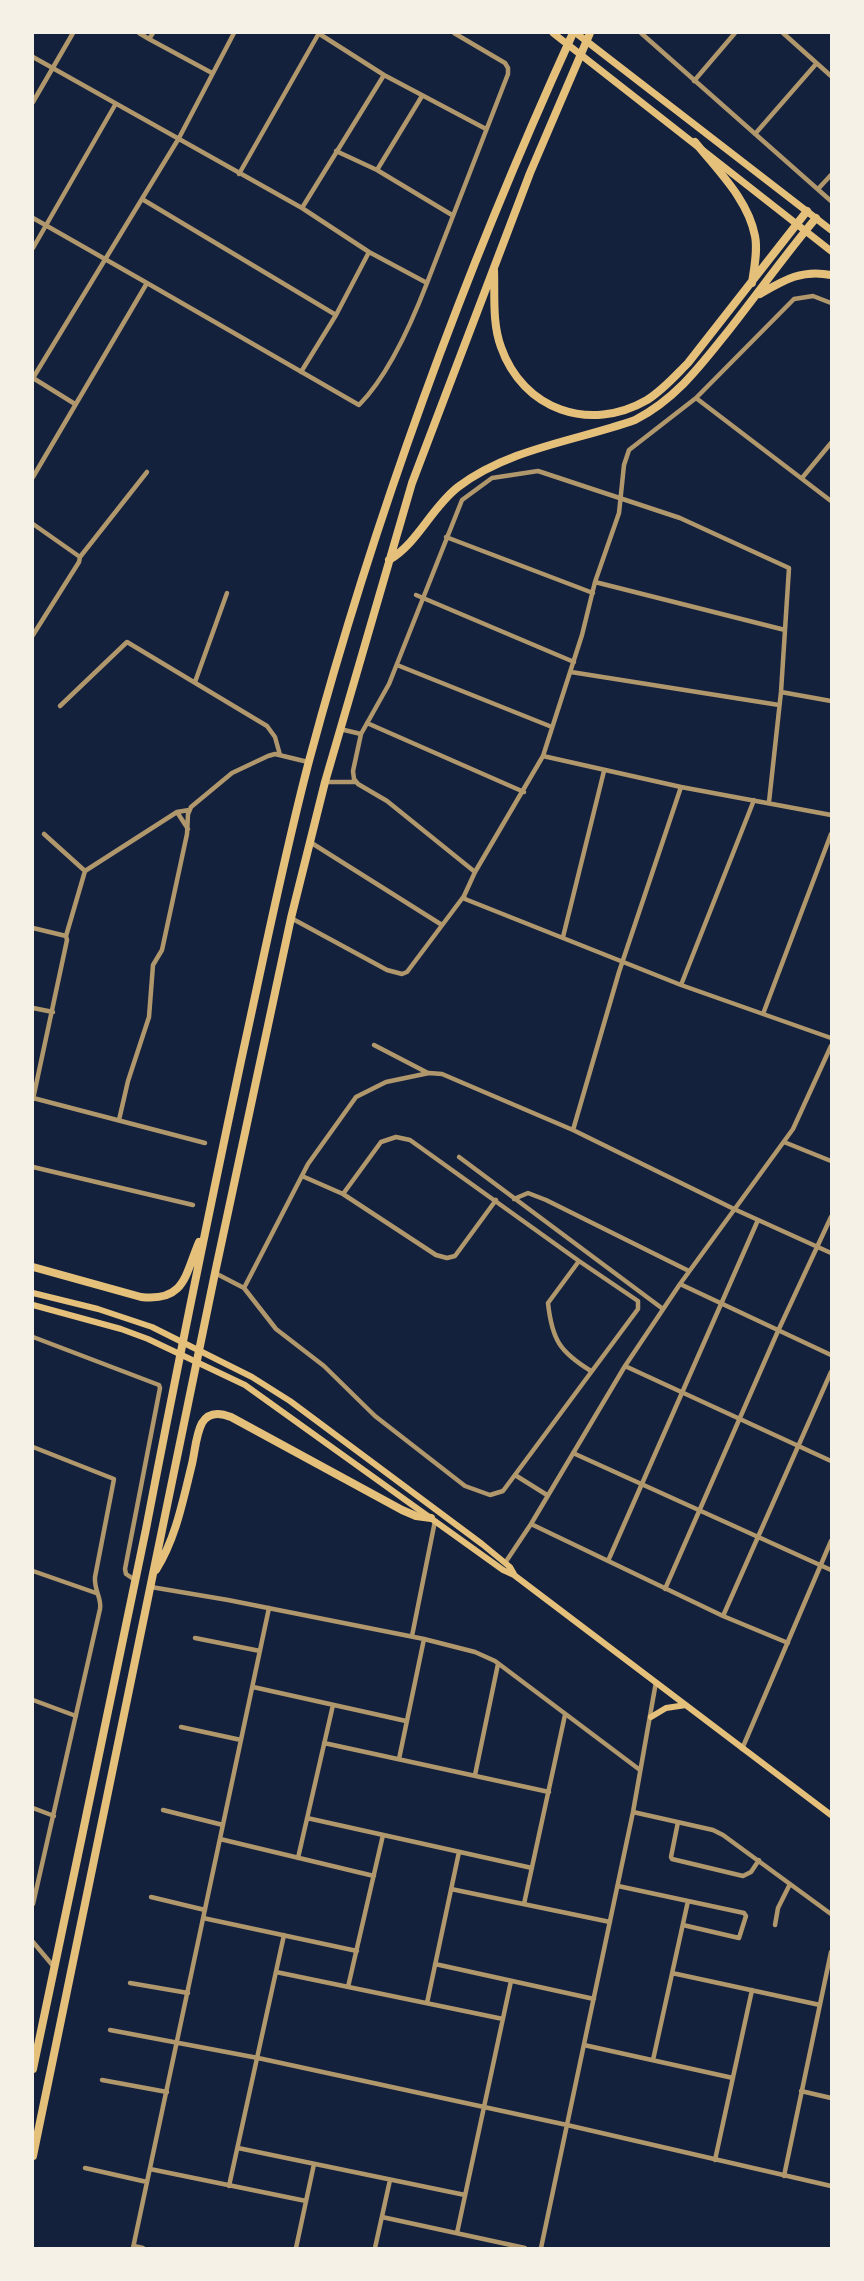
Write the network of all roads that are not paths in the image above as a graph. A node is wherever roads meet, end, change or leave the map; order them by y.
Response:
1 (73, 33) edge
2 (139, 33) edge
3 (153, 33) edge
4 (234, 33) edge
5 (318, 33) edge
6 (454, 33) edge
7 (553, 33) edge
8 (574, 33) edge
9 (590, 33) edge
10 (641, 33) edge
11 (735, 33) edge
12 (783, 33) edge
13 (149, 39) junction
14 (33, 57) edge
15 (816, 64) junction
16 (52, 68) junction
17 (212, 73) junction
18 (384, 75) junction
19 (831, 76) edge
20 (694, 81) junction
21 (422, 96) junction
22 (33, 102) edge
23 (115, 105) junction
24 (486, 129) junction
25 (755, 134) junction
26 (179, 138) junction
27 (694, 142) junction
28 (336, 151) junction
29 (377, 170) junction
30 (239, 174) junction
31 (831, 175) edge
32 (818, 189) junction
33 (142, 199) junction
34 (831, 201) edge
35 (302, 208) junction
36 (807, 211) junction
37 (452, 215) junction
38 (33, 218) edge
39 (816, 218) junction
40 (797, 225) junction
41 (46, 226) junction
42 (831, 230) edge
43 (805, 231) junction
44 (33, 248) edge
45 (831, 251) edge
46 (369, 252) junction
47 (106, 260) junction
48 (494, 265) junction
49 (831, 275) edge
50 (147, 283) junction
51 (427, 283) junction
52 (752, 284) junction
53 (756, 296) junction
54 (831, 303) edge
55 (336, 315) junction
56 (301, 372) junction
57 (696, 398) junction
58 (75, 404) junction
59 (831, 443) edge
60 (33, 464) edge
61 (39, 467) junction
62 (147, 472) dead end
63 (33, 477) edge
64 (802, 478) junction
65 (622, 498) junction
66 (831, 501) edge
67 (33, 524) edge
68 (446, 537) junction
69 (80, 557) junction
70 (389, 560) junction
71 (595, 582) junction
72 (227, 593) dead end
73 (593, 593) junction
74 (419, 597) junction
75 (785, 630) junction
76 (33, 635) edge
77 (574, 662) junction
78 (397, 665) junction
79 (571, 672) junction
80 (195, 682) junction
81 (781, 692) junction
82 (831, 701) edge
83 (779, 705) junction
84 (60, 706) dead end
85 (367, 723) junction
86 (552, 727) junction
87 (340, 729) junction
88 (361, 734) junction
89 (280, 755) junction
90 (543, 756) junction
91 (308, 762) junction
92 (604, 771) junction
93 (325, 782) junction
94 (356, 782) junction
95 (681, 788) junction
96 (524, 792) junction
97 (754, 800) junction
98 (769, 802) junction
99 (189, 810) junction
100 (177, 812) junction
101 (831, 815) edge
102 (188, 828) junction
103 (44, 834) dead end
104 (831, 834) edge
105 (310, 842) junction
106 (85, 872) junction
107 (475, 872) junction
108 (464, 896) junction
109 (291, 918) junction
110 (442, 925) junction
111 (33, 928) edge
112 (66, 936) junction
113 (563, 937) junction
114 (623, 960) junction
115 (681, 984) junction
116 (33, 1008) edge
117 (53, 1012) junction
118 (763, 1014) junction
119 (831, 1038) edge
120 (374, 1046) dead end
121 (831, 1046) edge
122 (429, 1073) junction
123 (33, 1098) edge
124 (119, 1120) junction
125 (573, 1130) junction
126 (784, 1142) junction
127 (205, 1143) dead end
128 (459, 1157) dead end
129 (831, 1161) edge
130 (33, 1167) edge
131 (302, 1176) junction
132 (343, 1194) junction
133 (514, 1199) junction
134 (496, 1200) junction
135 (194, 1205) dead end
136 (734, 1209) junction
137 (831, 1217) edge
138 (758, 1220) junction
139 (206, 1224) junction
140 (819, 1247) junction
141 (831, 1253) edge
142 (579, 1261) junction
143 (33, 1268) edge
144 (689, 1271) junction
145 (215, 1273) junction
146 (680, 1284) junction
147 (244, 1288) junction
148 (33, 1293) edge
149 (33, 1305) edge
150 (722, 1305) junction
151 (663, 1309) junction
152 (778, 1331) junction
153 (33, 1337) edge
154 (831, 1355) edge
155 (625, 1366) junction
156 (591, 1371) junction
157 (831, 1372) edge
158 (681, 1393) junction
159 (740, 1420) junction
160 (33, 1447) edge
161 (797, 1447) junction
162 (573, 1453) junction
163 (831, 1461) edge
164 (515, 1475) junction
165 (642, 1485) junction
166 (547, 1495) junction
167 (700, 1512) junction
168 (433, 1519) junction
169 (531, 1524) junction
170 (758, 1538) junction
171 (831, 1541) edge
172 (608, 1561) junction
173 (505, 1563) junction
174 (820, 1566) junction
175 (831, 1570) edge
176 (33, 1571) edge
177 (514, 1575) junction
178 (152, 1577) junction
179 (135, 1580) junction
180 (150, 1587) junction
181 (665, 1588) junction
182 (96, 1593) junction
183 (269, 1608) junction
184 (723, 1616) junction
185 (412, 1636) junction
186 (195, 1638) dead end
187 (424, 1639) junction
188 (788, 1643) junction
189 (260, 1651) junction
190 (498, 1664) junction
191 (656, 1682) junction
192 (253, 1687) junction
193 (33, 1700) edge
194 (333, 1705) junction
195 (686, 1705) junction
196 (565, 1715) junction
197 (76, 1716) junction
198 (651, 1717) junction
199 (406, 1721) junction
200 (181, 1727) dead end
201 (241, 1740) junction
202 (324, 1743) junction
203 (742, 1749) junction
204 (399, 1759) junction
205 (639, 1770) junction
206 (475, 1775) junction
207 (549, 1792) junction
208 (33, 1808) edge
209 (163, 1810) dead end
210 (633, 1812) junction
211 (831, 1815) edge
212 (54, 1816) junction
213 (307, 1818) junction
214 (678, 1822) junction
215 (223, 1825) junction
216 (383, 1835) junction
217 (220, 1839) junction
218 (459, 1852) junction
219 (298, 1858) junction
220 (759, 1860) junction
221 (532, 1868) junction
222 (374, 1876) junction
223 (790, 1884) junction
224 (618, 1886) junction
225 (451, 1889) junction
226 (151, 1897) dead end
227 (688, 1901) junction
228 (33, 1904) edge
229 (524, 1904) junction
230 (205, 1910) junction
231 (831, 1914) edge
232 (203, 1918) junction
233 (610, 1922) junction
234 (683, 1925) junction
235 (775, 1925) dead end
236 (284, 1935) junction
237 (33, 1942) edge
238 (357, 1951) junction
239 (831, 1952) edge
240 (435, 1964) junction
241 (54, 1967) junction
242 (276, 1972) junction
243 (672, 1973) junction
244 (511, 1981) junction
245 (130, 1983) dead end
246 (348, 1987) junction
247 (752, 1990) junction
248 (188, 1993) junction
249 (594, 2000) junction
250 (427, 2003) junction
251 (820, 2005) junction
252 (503, 2019) junction
253 (110, 2030) dead end
254 (36, 2035) edge
255 (177, 2043) junction
256 (584, 2045) junction
257 (258, 2058) junction
258 (653, 2060) junction
259 (33, 2069) edge
260 (733, 2078) junction
261 (102, 2080) dead end
262 (801, 2091) junction
263 (167, 2092) junction
264 (831, 2098) edge
265 (484, 2108) junction
266 (567, 2125) junction
267 (238, 2148) junction
268 (33, 2156) edge
269 (715, 2160) junction
270 (314, 2164) junction
271 (85, 2168) dead end
272 (150, 2169) junction
273 (784, 2176) junction
274 (390, 2180) junction
275 (147, 2182) junction
276 (229, 2186) junction
277 (831, 2186) edge
278 (465, 2195) junction
279 (306, 2201) junction
280 (382, 2217) junction
281 (456, 2233) junction
282 (133, 2247) edge
283 (143, 2248) edge
284 (296, 2248) edge
285 (375, 2248) edge
286 (525, 2248) edge
287 (541, 2248) edge

1 - 16 street
2 - 13 street
3 - 13 street
4 - 17 street
5 - 18 street
5 - 30 street
6 - 24 street
7 - 27 main road
8 - 36 main road
8 - 91 highway
9 - 48 highway
10 - 20 street
11 - 20 street
12 - 15 street
13 - 17 street
14 - 16 street
15 - 19 street
15 - 25 street
16 - 22 street
16 - 23 street
17 - 26 street
18 - 21 street
18 - 28 street
20 - 25 street
21 - 24 street
21 - 29 street
23 - 26 street
23 - 41 street
24 - 37 street
25 - 32 street
26 - 30 street
26 - 33 street
27 - 40 main road
27 - 52 highway
28 - 29 street
28 - 35 street
29 - 37 street
30 - 35 street
31 - 32 street
32 - 34 street
33 - 47 street
33 - 55 street
35 - 46 street
36 - 39 main road
36 - 40 highway
37 - 51 street
38 - 41 street
39 - 42 main road
39 - 43 highway
40 - 43 main road
40 - 52 highway
41 - 44 street
41 - 47 street
43 - 45 main road
43 - 53 highway
46 - 51 street
46 - 55 street
47 - 50 street
47 - 58 street
48 - 52 highway
48 - 70 highway
49 - 53 highway
50 - 56 street
50 - 58 street
51 - 56 street
53 - 70 highway
54 - 57 street
55 - 56 street
57 - 64 street
57 - 65 street
58 - 61 street
59 - 64 street
60 - 61 street
61 - 63 street
62 - 69 street
64 - 66 street
65 - 68 street
65 - 71 street
65 - 75 street
67 - 69 street
68 - 73 street
68 - 74 street
69 - 76 street
70 - 87 highway
71 - 73 street
71 - 75 street
72 - 80 street
73 - 77 street
74 - 77 street
74 - 78 street
75 - 81 street
77 - 79 street
78 - 85 street
78 - 86 street
79 - 83 street
79 - 86 street
80 - 84 street
80 - 89 street
81 - 82 street
81 - 83 street
83 - 98 street
85 - 88 street
85 - 96 street
86 - 90 street
87 - 88 street
87 - 93 highway
88 - 94 street
89 - 91 street
89 - 99 street
90 - 92 street
90 - 96 street
91 - 139 highway
92 - 95 street
92 - 113 street
93 - 94 street
93 - 105 highway
94 - 107 street
95 - 97 street
95 - 114 street
96 - 107 street
97 - 98 street
97 - 115 street
98 - 101 street
99 - 100 street
99 - 102 street
100 - 102 street
100 - 106 street
102 - 124 street
103 - 106 street
104 - 118 street
105 - 109 highway
105 - 110 street
106 - 112 street
107 - 108 street
108 - 110 street
108 - 113 street
109 - 110 street
109 - 145 highway
111 - 112 street
112 - 117 street
113 - 114 street
114 - 115 street
114 - 125 street
115 - 118 street
116 - 117 street
117 - 123 street
118 - 119 street
120 - 122 street
121 - 126 street
122 - 125 street
122 - 131 street
123 - 124 street
124 - 127 street
125 - 136 street
126 - 129 street
126 - 136 street
128 - 133 street
130 - 135 street
131 - 132 street
131 - 147 street
132 - 134 street
132 - 134 street
133 - 144 street
133 - 151 street
134 - 142 street
136 - 138 street
136 - 144 street
137 - 140 street
138 - 140 street
138 - 150 street
139 - 143 highway
139 - 179 highway
140 - 141 street
140 - 152 street
142 - 156 street
142 - 156 street
144 - 146 street
145 - 147 street
145 - 178 highway
146 - 150 street
146 - 151 street
147 - 164 street
148 - 173 main road
149 - 168 main road
150 - 152 street
150 - 158 street
151 - 155 street
152 - 154 street
152 - 159 street
153 - 179 street
155 - 158 street
155 - 162 street
156 - 164 street
157 - 161 street
158 - 159 street
158 - 165 street
159 - 161 street
159 - 167 street
160 - 182 street
161 - 163 street
161 - 170 street
162 - 165 street
162 - 166 street
164 - 166 street
165 - 167 street
165 - 172 street
166 - 169 street
167 - 170 street
167 - 181 street
168 - 177 main road
168 - 178 highway
168 - 185 street
169 - 172 street
169 - 173 street
170 - 174 street
170 - 184 street
171 - 174 street
172 - 181 street
173 - 177 main road
174 - 175 street
174 - 188 street
176 - 182 street
177 - 191 main road
178 - 180 highway
179 - 241 highway
180 - 183 street
180 - 268 highway
181 - 184 street
182 - 197 street
183 - 185 street
183 - 189 street
184 - 188 street
185 - 187 street
186 - 189 street
187 - 190 street
187 - 199 street
188 - 203 street
189 - 192 street
190 - 196 street
190 - 206 street
191 - 195 main road
191 - 198 street
192 - 194 street
192 - 201 street
193 - 197 street
194 - 199 street
194 - 202 street
195 - 198 main road
195 - 203 main road
196 - 205 street
196 - 207 street
197 - 212 street
198 - 205 street
199 - 204 street
200 - 201 street
201 - 215 street
202 - 204 street
202 - 213 street
203 - 211 main road
204 - 206 street
205 - 210 street
206 - 207 street
207 - 221 street
208 - 212 street
209 - 215 street
210 - 214 street
210 - 224 street
212 - 228 street
213 - 216 street
213 - 219 street
214 - 220 street
214 - 220 street
215 - 217 street
216 - 218 street
216 - 222 street
217 - 219 street
217 - 230 street
218 - 221 street
218 - 225 street
219 - 222 street
220 - 223 street
221 - 229 street
222 - 238 street
223 - 231 street
223 - 235 street
224 - 227 street
224 - 233 street
225 - 229 street
225 - 240 street
226 - 230 street
227 - 234 street
227 - 234 street
229 - 233 street
230 - 232 street
232 - 236 street
232 - 248 street
233 - 249 street
234 - 243 street
236 - 238 street
236 - 242 street
237 - 241 street
238 - 246 street
239 - 251 street
240 - 244 street
240 - 250 street
241 - 254 highway
242 - 246 street
242 - 257 street
243 - 247 street
243 - 258 street
244 - 249 street
244 - 252 street
245 - 248 street
246 - 250 street
247 - 251 street
247 - 260 street
248 - 255 street
249 - 256 street
250 - 252 street
251 - 262 street
252 - 265 street
253 - 255 street
254 - 259 highway
255 - 257 street
255 - 263 street
256 - 258 street
256 - 266 street
257 - 265 street
257 - 267 street
258 - 260 street
260 - 269 street
261 - 263 street
262 - 264 street
262 - 273 street
263 - 272 street
265 - 266 street
265 - 278 street
266 - 269 street
266 - 287 street
267 - 270 street
267 - 276 street
269 - 273 street
270 - 274 street
270 - 279 street
271 - 275 street
272 - 275 street
272 - 276 street
273 - 277 street
274 - 278 street
274 - 280 street
275 - 282 street
276 - 279 street
278 - 281 street
279 - 284 street
280 - 281 street
280 - 285 street
281 - 286 street
282 - 283 street

